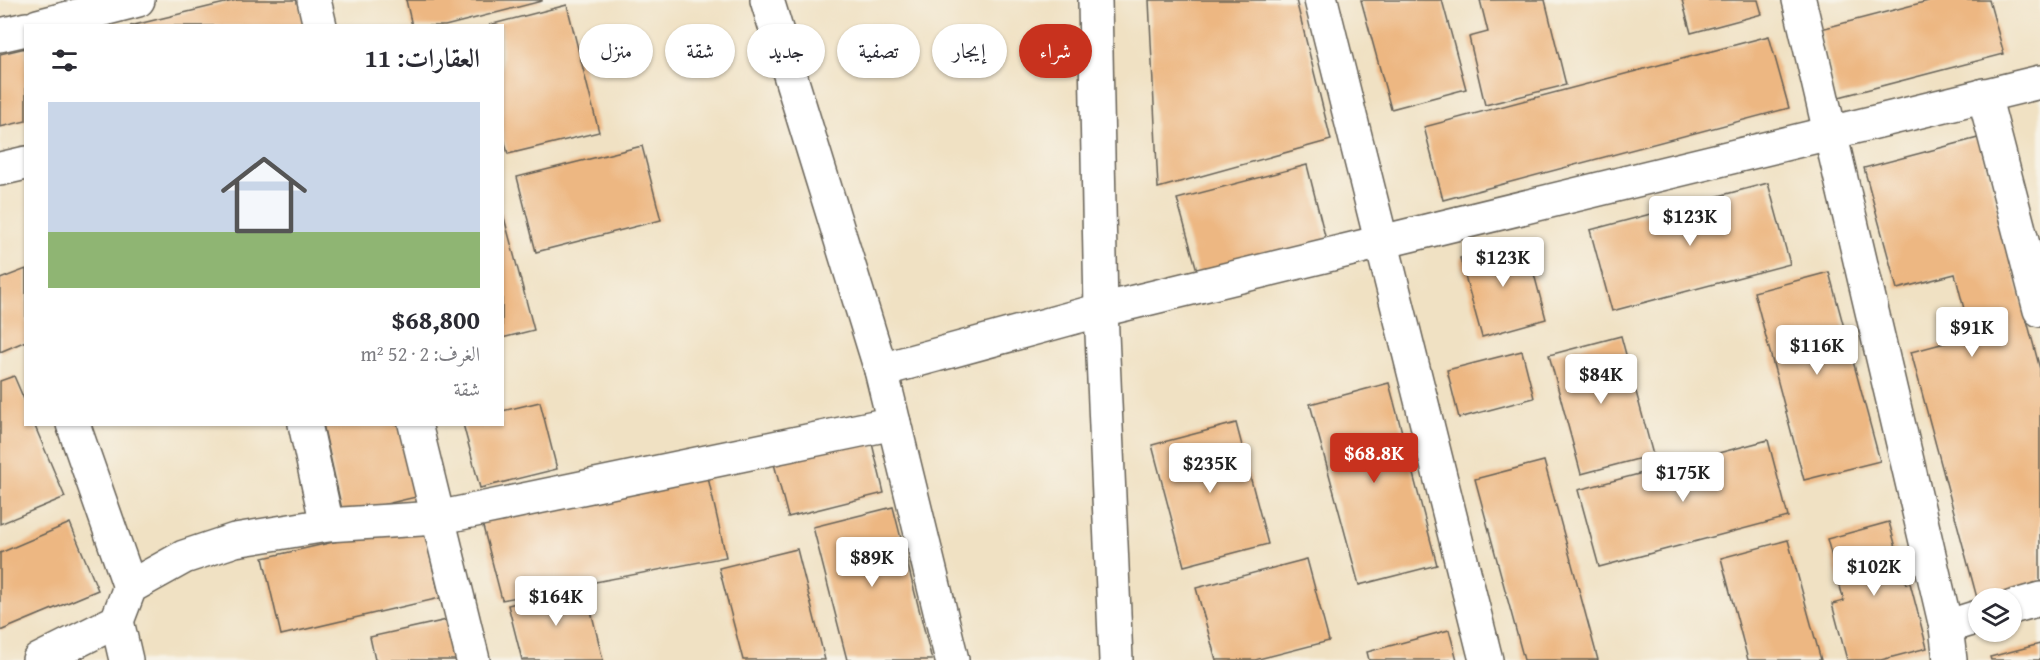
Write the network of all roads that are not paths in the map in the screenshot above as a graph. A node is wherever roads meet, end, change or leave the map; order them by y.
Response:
1 (138, 0) edge
2 (314, 0) edge
3 (767, 0) edge
4 (1095, 0) edge
5 (1321, 0) edge
6 (1799, 0) edge
7 (46, 24) edge
8 (320, 24) edge
9 (24, 29) edge
10 (0, 35) edge
11 (2040, 82) edge
12 (1984, 95) junction
13 (1832, 132) junction
14 (24, 163) edge
15 (0, 169) edge
16 (1380, 242) junction
17 (1101, 310) junction
18 (2040, 310) edge
19 (881, 370) junction
20 (894, 423) junction
21 (75, 426) edge
22 (305, 426) edge
23 (415, 426) edge
24 (437, 518) junction
25 (327, 525) junction
26 (130, 587) junction
27 (2040, 599) edge
28 (2022, 605) edge
29 (1968, 620) edge
30 (117, 621) junction
31 (1946, 627) junction
32 (39, 660) edge
33 (126, 660) edge
34 (473, 660) edge
35 (952, 660) edge
36 (1116, 660) edge
37 (1486, 660) edge
38 (1950, 660) edge

1 - 7 street
2 - 8 street
3 - 19 street
4 - 17 street
5 - 16 street
6 - 13 street
9 - 10 street
11 - 12 street
12 - 13 street
12 - 18 street
13 - 16 street
13 - 31 street
14 - 15 street
16 - 17 street
16 - 37 street
17 - 19 street
17 - 36 street
19 - 20 street
20 - 24 street
20 - 35 street
21 - 26 street
22 - 25 street
23 - 24 street
24 - 25 street
24 - 34 street
25 - 26 street
26 - 30 street
27 - 28 street
29 - 31 street
30 - 32 street
30 - 33 street
31 - 38 street

